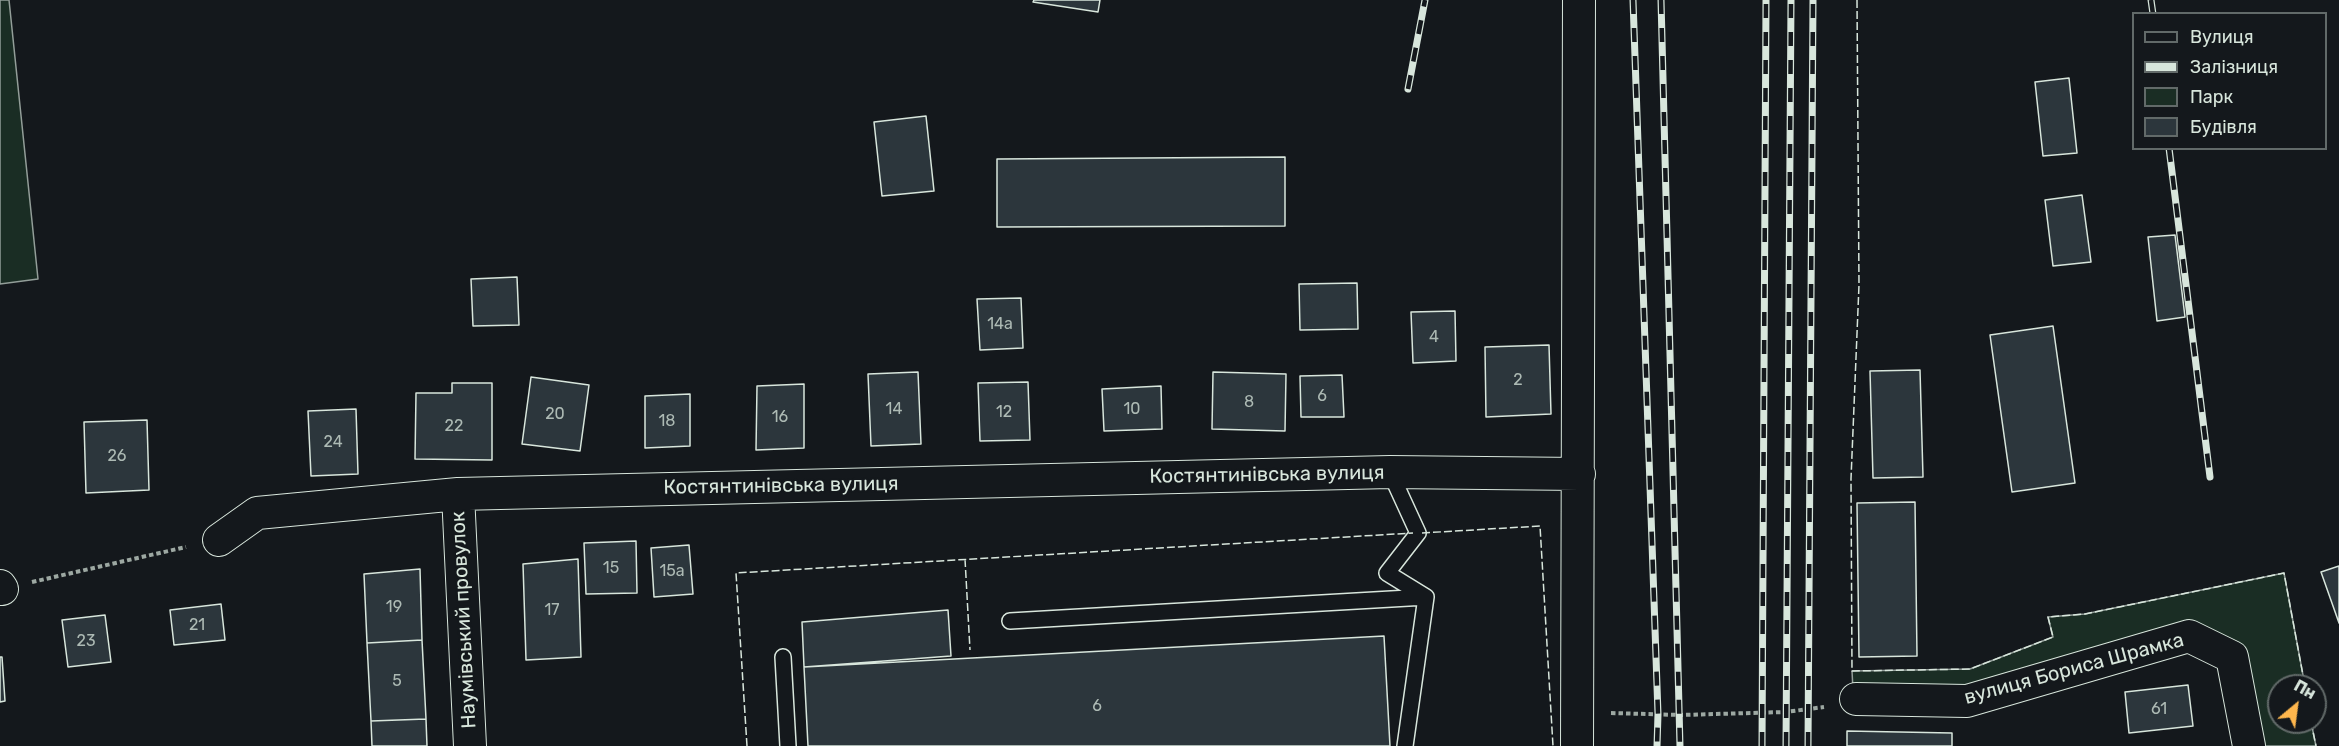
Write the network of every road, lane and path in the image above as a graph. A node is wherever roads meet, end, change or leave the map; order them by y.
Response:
1 (1579, 0) edge
2 (1390, 472) junction
3 (1579, 474) junction
4 (458, 494) junction
5 (219, 540) joint
6 (1, 587) edge
7 (1426, 597) junction
8 (1010, 621) dead end
9 (783, 657) dead end
10 (1856, 699) joint
11 (1577, 713) junction
12 (471, 746) edge
13 (788, 746) edge
14 (1405, 746) edge
15 (1577, 746) edge
16 (2249, 746) edge

1 - 3 street
2 - 3 street, Костянтинівська вулиця
2 - 4 street, Костянтинівська вулиця
2 - 7 lane
3 - 11 street
4 - 5 street, Костянтинівська вулиця
4 - 12 street, Наумівський провулок
5 - 6 path
7 - 8 lane
7 - 14 lane
9 - 13 lane
10 - 11 path
10 - 16 street, вулиця Бориса Шрамка
11 - 15 street

